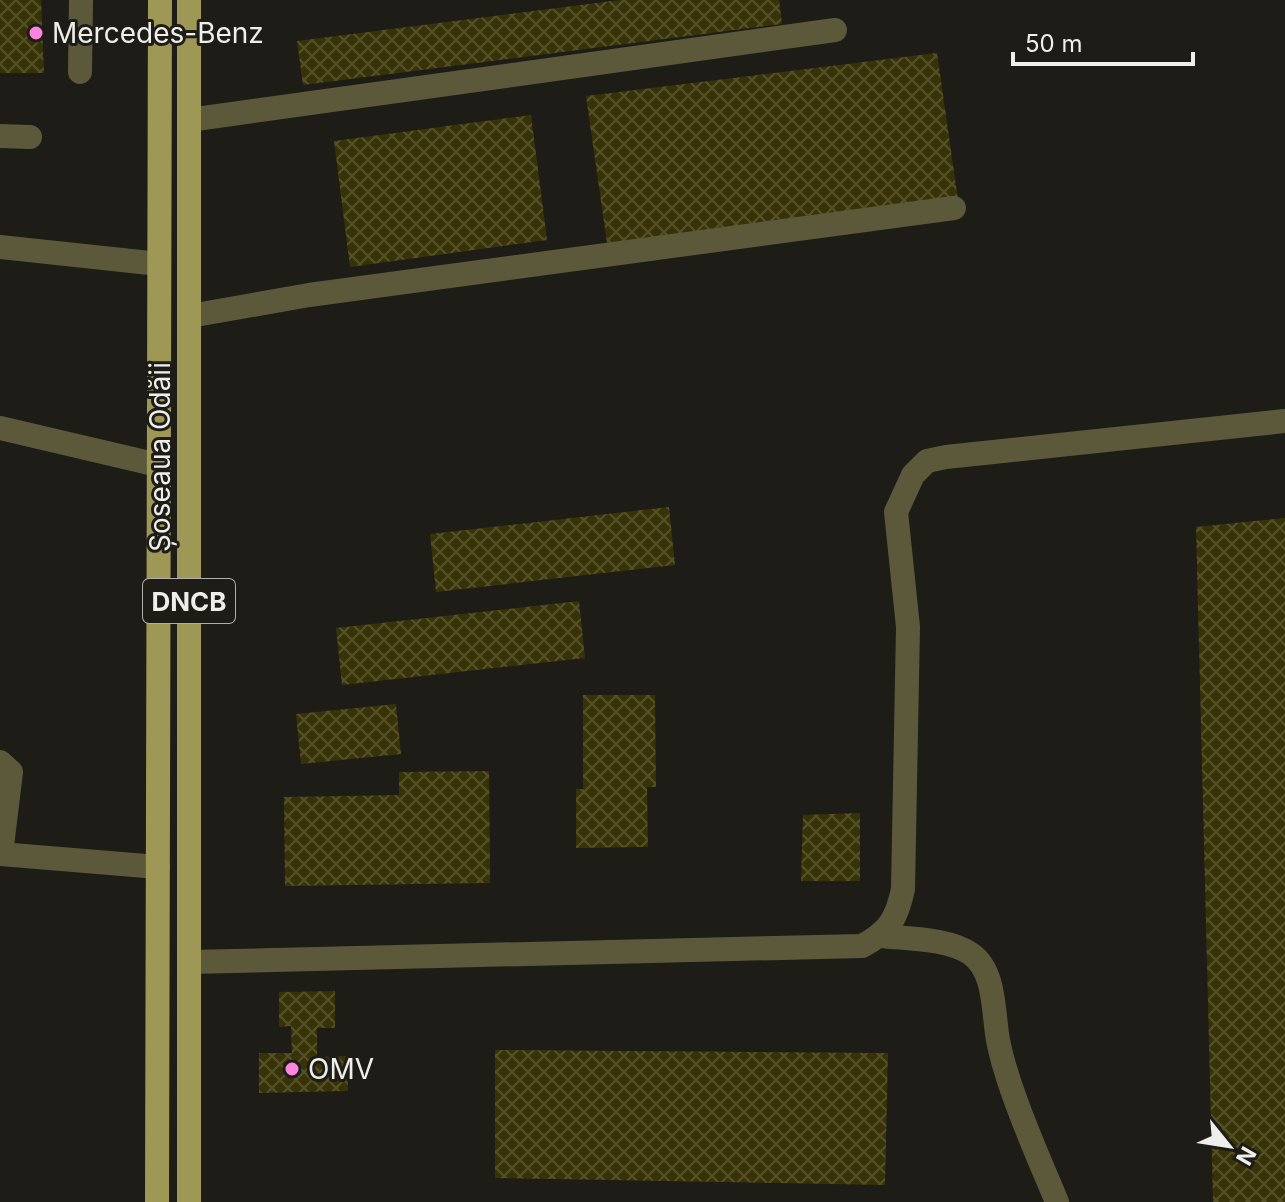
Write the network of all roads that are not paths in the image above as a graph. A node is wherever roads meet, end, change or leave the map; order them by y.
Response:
1 (81, 0) edge
2 (160, 0) edge
3 (189, 0) edge
4 (835, 30) dead end
5 (80, 72) dead end
6 (189, 120) junction
7 (0, 136) edge
8 (30, 137) dead end
9 (954, 208) dead end
10 (0, 247) edge
11 (159, 264) junction
12 (190, 316) junction
13 (1285, 421) edge
14 (0, 428) edge
15 (158, 465) junction
16 (0, 762) edge
17 (3, 817) edge
18 (0, 854) edge
19 (158, 867) junction
20 (881, 936) junction
21 (189, 962) junction
22 (157, 1202) edge
23 (189, 1202) edge
24 (1057, 1202) edge

1 - 5 street
2 - 11 main road, Șoseaua Odăii / DNCB
3 - 6 main road, Șoseaua Odăii / DNCB
4 - 6 street
6 - 12 main road, Șoseaua Odăii / DNCB
7 - 8 street
9 - 12 street
10 - 11 street
11 - 15 main road, Șoseaua Odăii / DNCB
12 - 21 main road, Șoseaua Odăii / DNCB
13 - 20 street
14 - 15 street
15 - 19 main road, Șoseaua Odăii / DNCB
16 - 17 street
17 - 18 street
18 - 19 street
19 - 22 main road, Șoseaua Odăii / DNCB
20 - 21 street
20 - 24 street
21 - 23 main road, Șoseaua Odăii / DNCB

